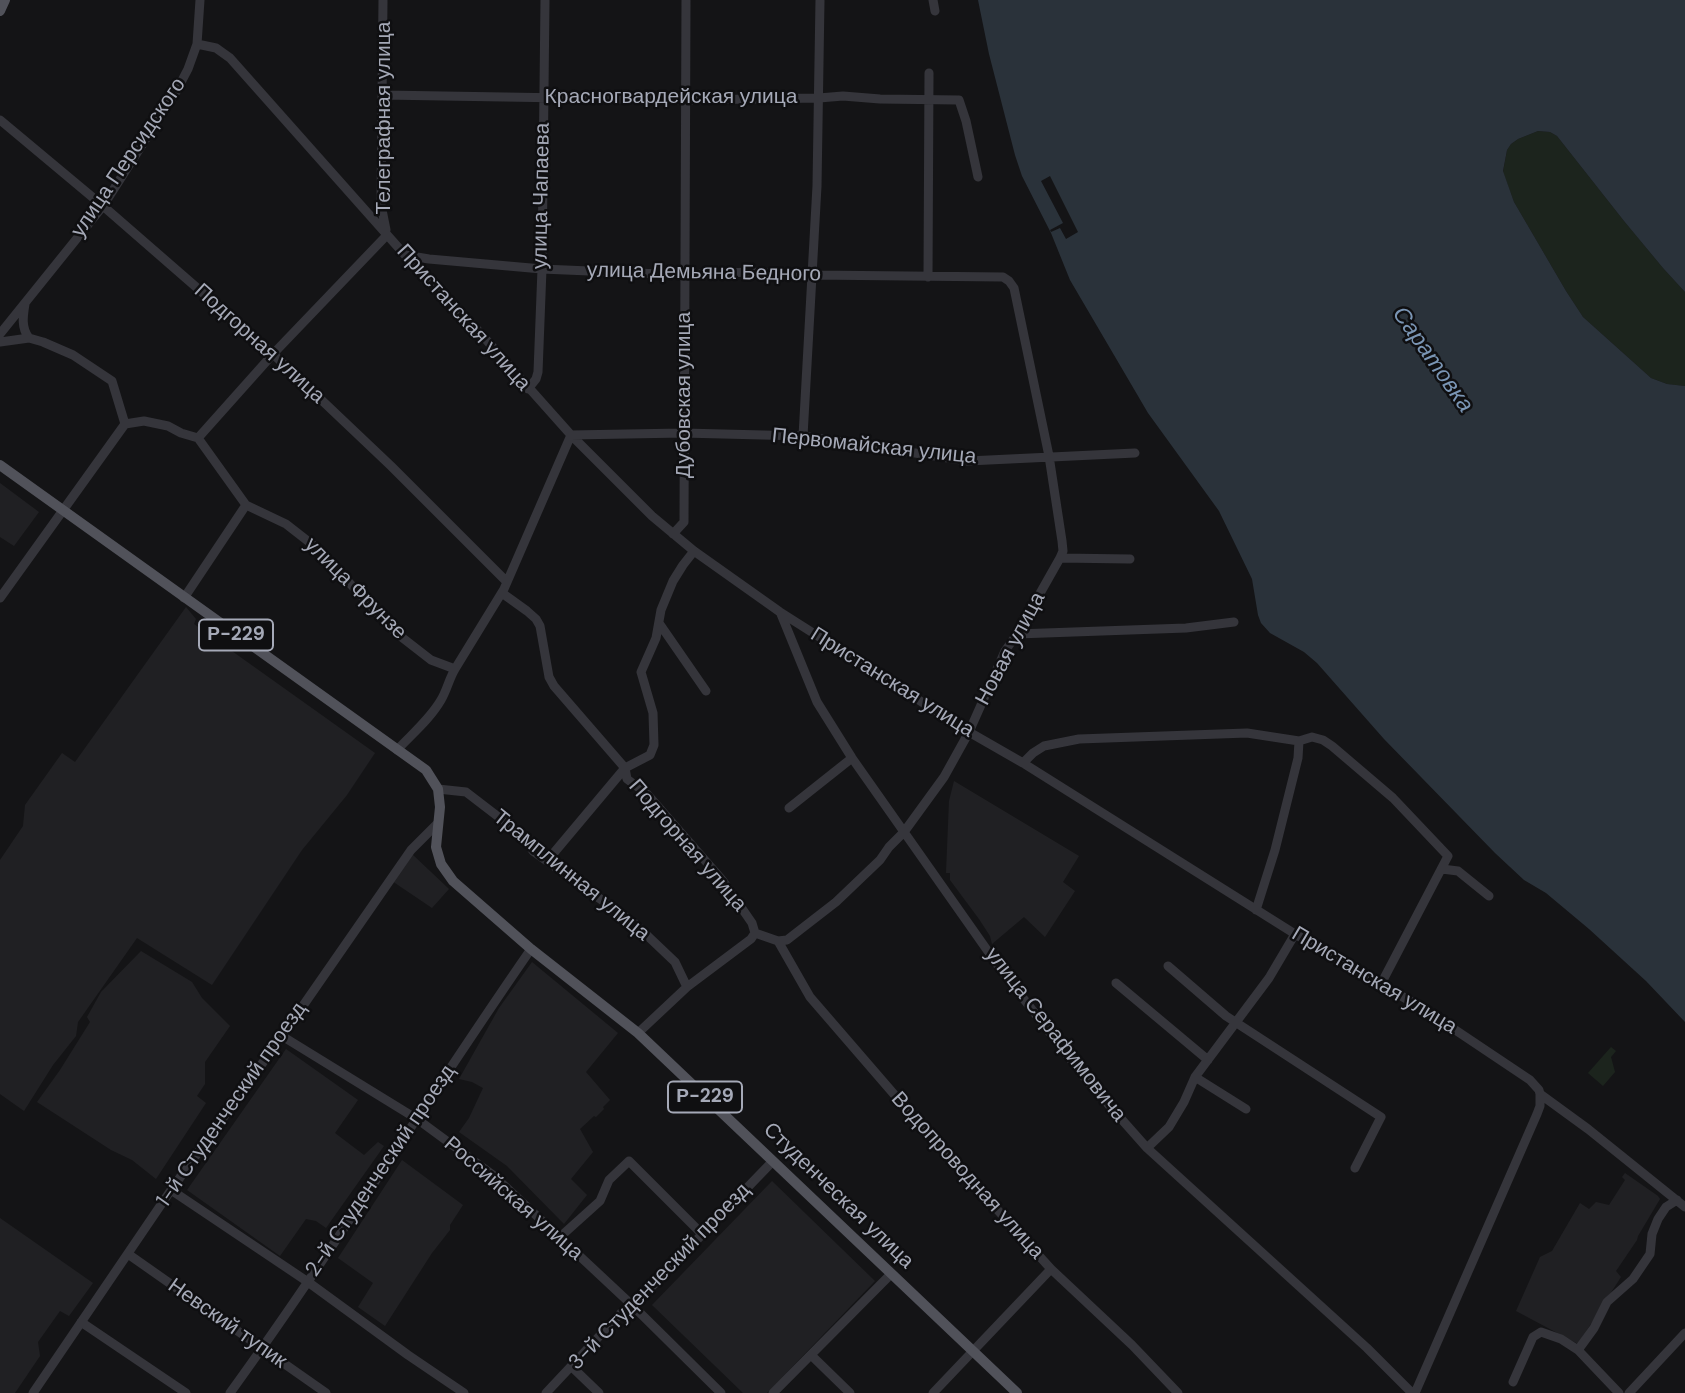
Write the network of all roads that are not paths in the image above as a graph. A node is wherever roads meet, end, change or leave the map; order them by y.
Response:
1 (5, 0) edge
2 (200, 0) edge
3 (383, 0) edge
4 (545, 0) edge
5 (686, 0) edge
6 (820, 0) edge
7 (933, 0) edge
8 (0, 11) edge
9 (936, 11) dead end
10 (197, 44) junction
11 (929, 73) dead end
12 (383, 95) junction
13 (543, 97) junction
14 (819, 98) junction
15 (928, 99) junction
16 (687, 100) junction
17 (0, 120) edge
18 (978, 177) dead end
19 (103, 206) junction
20 (387, 235) junction
21 (405, 255) junction
22 (542, 269) junction
23 (684, 275) junction
24 (813, 275) junction
25 (928, 277) junction
26 (25, 302) junction
27 (0, 334) edge
28 (29, 338) junction
29 (0, 341) edge
30 (273, 354) junction
31 (528, 389) junction
32 (125, 424) junction
33 (683, 433) junction
34 (571, 435) junction
35 (803, 436) junction
36 (198, 438) junction
37 (1135, 453) dead end
38 (1049, 456) junction
39 (0, 465) edge
40 (246, 505) junction
41 (62, 510) junction
42 (673, 534) junction
43 (694, 551) junction
44 (1060, 558) junction
45 (1130, 559) dead end
46 (507, 582) junction
47 (502, 593) junction
48 (0, 598) edge
49 (184, 598) junction
50 (780, 612) junction
51 (1234, 622) dead end
52 (659, 623) junction
53 (1017, 634) junction
54 (455, 669) junction
55 (706, 691) dead end
56 (969, 732) junction
57 (1299, 741) junction
58 (397, 750) junction
59 (852, 758) junction
60 (1023, 763) junction
61 (625, 768) junction
62 (438, 789) junction
63 (789, 808) dead end
64 (438, 823) junction
65 (904, 832) junction
66 (547, 861) junction
67 (1442, 870) junction
68 (1489, 896) dead end
69 (1256, 910) junction
70 (755, 933) junction
71 (1295, 934) junction
72 (778, 942) junction
73 (531, 949) junction
74 (1168, 966) dead end
75 (1116, 983) dead end
76 (1381, 984) junction
77 (687, 987) junction
78 (1237, 1022) junction
79 (638, 1033) junction
80 (282, 1036) junction
81 (1208, 1060) junction
82 (1195, 1077) junction
83 (1540, 1094) junction
84 (1246, 1109) dead end
85 (417, 1119) junction
86 (1147, 1149) junction
87 (773, 1161) junction
88 (1355, 1168) dead end
89 (171, 1190) junction
90 (1677, 1200) junction
91 (1685, 1207) edge
92 (702, 1234) junction
93 (560, 1237) junction
94 (128, 1254) junction
95 (1051, 1269) junction
96 (891, 1273) junction
97 (308, 1282) junction
98 (633, 1306) junction
99 (81, 1322) junction
100 (1685, 1334) edge
101 (262, 1349) junction
102 (1578, 1350) junction
103 (973, 1351) junction
104 (811, 1355) junction
105 (572, 1367) junction
106 (1513, 1382) dead end
107 (38, 1391) edge
108 (186, 1393) edge
109 (230, 1393) edge
110 (326, 1393) edge
111 (464, 1393) edge
112 (547, 1393) edge
113 (599, 1393) edge
114 (720, 1393) edge
115 (774, 1393) edge
116 (850, 1393) edge
117 (933, 1393) edge
118 (1017, 1393) edge
119 (1178, 1393) edge
120 (1414, 1393) edge
121 (1619, 1393) edge
122 (1629, 1393) edge

1 - 8 main road
2 - 10 street, улица Персидского
3 - 12 street, Телеграфная улица
4 - 13 street, улица Чапаева
5 - 16 street, Дубовская улица
6 - 14 street
7 - 9 street
10 - 19 street, улица Персидского
10 - 20 street, Пристанская улица
11 - 15 street
12 - 13 street, Красногвардейская улица
12 - 20 street, Телеграфная улица
13 - 16 street, Красногвардейская улица
13 - 22 street, улица Чапаева
14 - 15 street, Красногвардейская улица
14 - 16 street, Красногвардейская улица
14 - 24 street
15 - 18 street, Красногвардейская улица
15 - 25 street
16 - 23 street, Дубовская улица
17 - 19 street, Подгорная улица
19 - 26 street, улица Персидского
19 - 30 street, Подгорная улица
20 - 21 street, Пристанская улица
20 - 30 street
21 - 22 street, улица Демьяна Бедного
21 - 31 street, Пристанская улица
22 - 23 street, улица Демьяна Бедного
22 - 31 street, улица Чапаева
23 - 24 street, улица Демьяна Бедного
23 - 33 street, Дубовская улица
24 - 25 street, улица Демьяна Бедного
24 - 35 street
25 - 38 street, улица Демьяна Бедного
26 - 27 street, улица Персидского
26 - 28 street
28 - 29 street
28 - 32 street
30 - 36 street
30 - 46 street, Подгорная улица
31 - 34 street, Пристанская улица
32 - 36 street
32 - 41 street
33 - 34 street, Первомайская улица
33 - 35 street, Первомайская улица
33 - 42 street, Дубовская улица
34 - 42 street, Пристанская улица
34 - 46 street
35 - 38 street, Первомайская улица
36 - 40 street, улица Фрунзе
37 - 38 street, Первомайская улица
38 - 44 street
39 - 41 main road, Р-229
40 - 49 street
40 - 54 street, улица Фрунзе
41 - 48 street
41 - 49 main road, Р-229
42 - 43 street, Пристанская улица
43 - 50 street, Пристанская улица
43 - 52 street
44 - 45 street
44 - 53 street, Новая улица
46 - 47 street
47 - 54 street
47 - 61 street, Подгорная улица
49 - 58 main road, Р-229
50 - 56 street, Пристанская улица
50 - 59 street, улица Серафимовича
51 - 53 street
52 - 55 street
52 - 61 street
53 - 56 street, Новая улица
54 - 58 street
56 - 60 street, Пристанская улица
56 - 65 street, Новая улица
57 - 60 street
57 - 67 street
57 - 69 street
58 - 62 main road, Р-229
59 - 63 street
59 - 65 street, улица Серафимовича
60 - 69 street, Пристанская улица
61 - 66 street
61 - 70 street, Подгорная улица
62 - 64 main road, Р-229
62 - 66 street, Трамплинная улица
64 - 73 main road, Студенческая улица / Р-229
64 - 80 street, 1-й Студенческий проезд
65 - 72 street, Новая улица
65 - 86 street, улица Серафимовича
66 - 77 street, Трамплинная улица
67 - 68 street
67 - 76 street
69 - 71 street, Пристанская улица
70 - 72 street
70 - 77 street
71 - 76 street, Пристанская улица
71 - 78 street
72 - 95 street, Водопроводная улица
73 - 79 main road, Студенческая улица / Р-229
73 - 85 street, 2-й Студенческий проезд
74 - 78 street
75 - 81 street
76 - 83 street, Пристанская улица
77 - 79 street
78 - 81 street
78 - 88 street
79 - 87 main road, Студенческая улица / Р-229
80 - 85 street, Российская улица
80 - 89 street, 1-й Студенческий проезд
81 - 82 street
82 - 84 street
82 - 86 street
83 - 90 street, Пристанская улица
83 - 120 street
85 - 93 street, Российская улица
85 - 97 street, 2-й Студенческий проезд
86 - 120 street, улица Серафимовича
87 - 92 street, 3-й Студенческий проезд
87 - 96 main road, Студенческая улица / Р-229
89 - 94 street, 1-й Студенческий проезд
89 - 97 street
90 - 91 street, Пристанская улица
90 - 102 street
92 - 93 street
92 - 98 street, 3-й Студенческий проезд
93 - 98 street, Российская улица
94 - 99 street, 1-й Студенческий проезд
94 - 101 street, Невский тупик
95 - 103 street
95 - 119 street, Водопроводная улица
96 - 103 main road, Студенческая улица / Р-229
96 - 104 street
97 - 101 street, 2-й Студенческий проезд
97 - 111 street
98 - 105 street, 3-й Студенческий проезд
98 - 114 street, Российская улица
99 - 107 street, 1-й Студенческий проезд
99 - 108 street
100 - 122 street
101 - 109 street, 2-й Студенческий проезд
101 - 110 street, Невский тупик
102 - 106 street
102 - 121 street
103 - 117 street
103 - 118 main road, Студенческая улица / Р-229
104 - 115 street
104 - 116 street
105 - 112 street, 3-й Студенческий проезд
105 - 113 street

